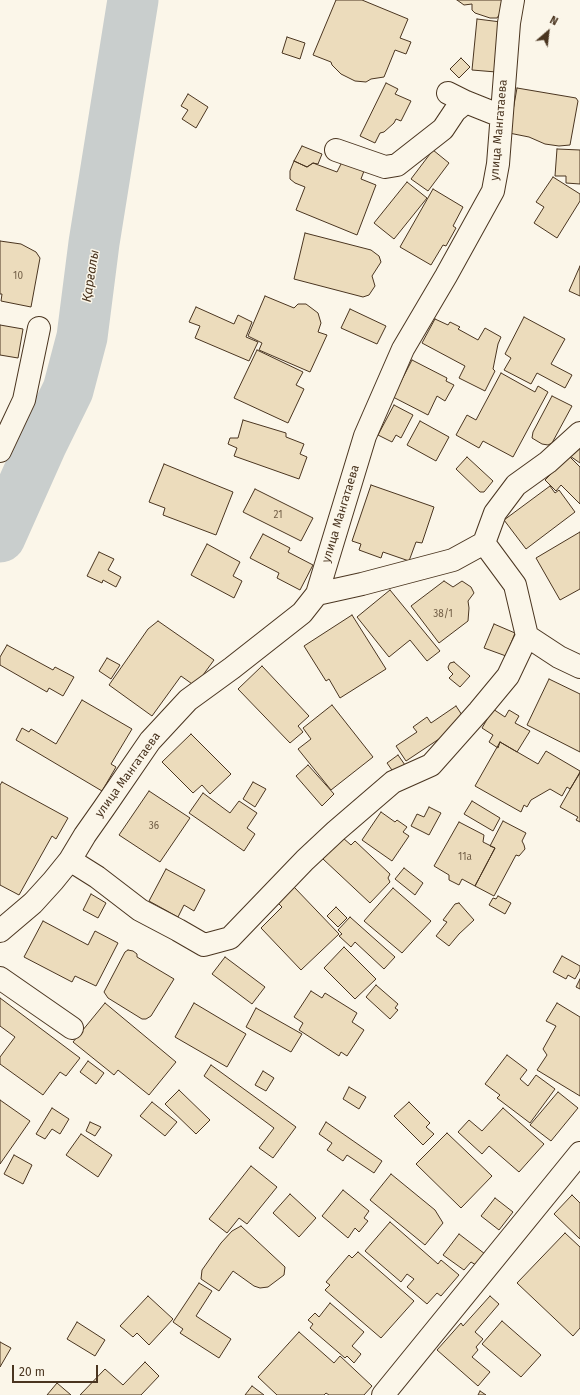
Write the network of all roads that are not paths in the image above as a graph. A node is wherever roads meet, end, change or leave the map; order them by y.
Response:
1 (513, 0) edge
2 (501, 116) junction
3 (336, 150) dead end
4 (39, 328) dead end
5 (580, 433) edge
6 (0, 451) edge
7 (484, 543) junction
8 (317, 594) junction
9 (527, 636) junction
10 (580, 667) edge
11 (70, 860) junction
12 (0, 931) edge
13 (0, 978) edge
14 (72, 1028) dead end
15 (580, 1153) edge
16 (383, 1395) edge

1 - 2 street, улица Мангатаева
2 - 3 street
2 - 8 street, улица Мангатаева
4 - 6 street
5 - 7 street
7 - 8 street
7 - 9 street
8 - 11 street, улица Мангатаева
9 - 10 street
9 - 11 street
11 - 12 street, улица Мангатаева
13 - 14 street
15 - 16 street

